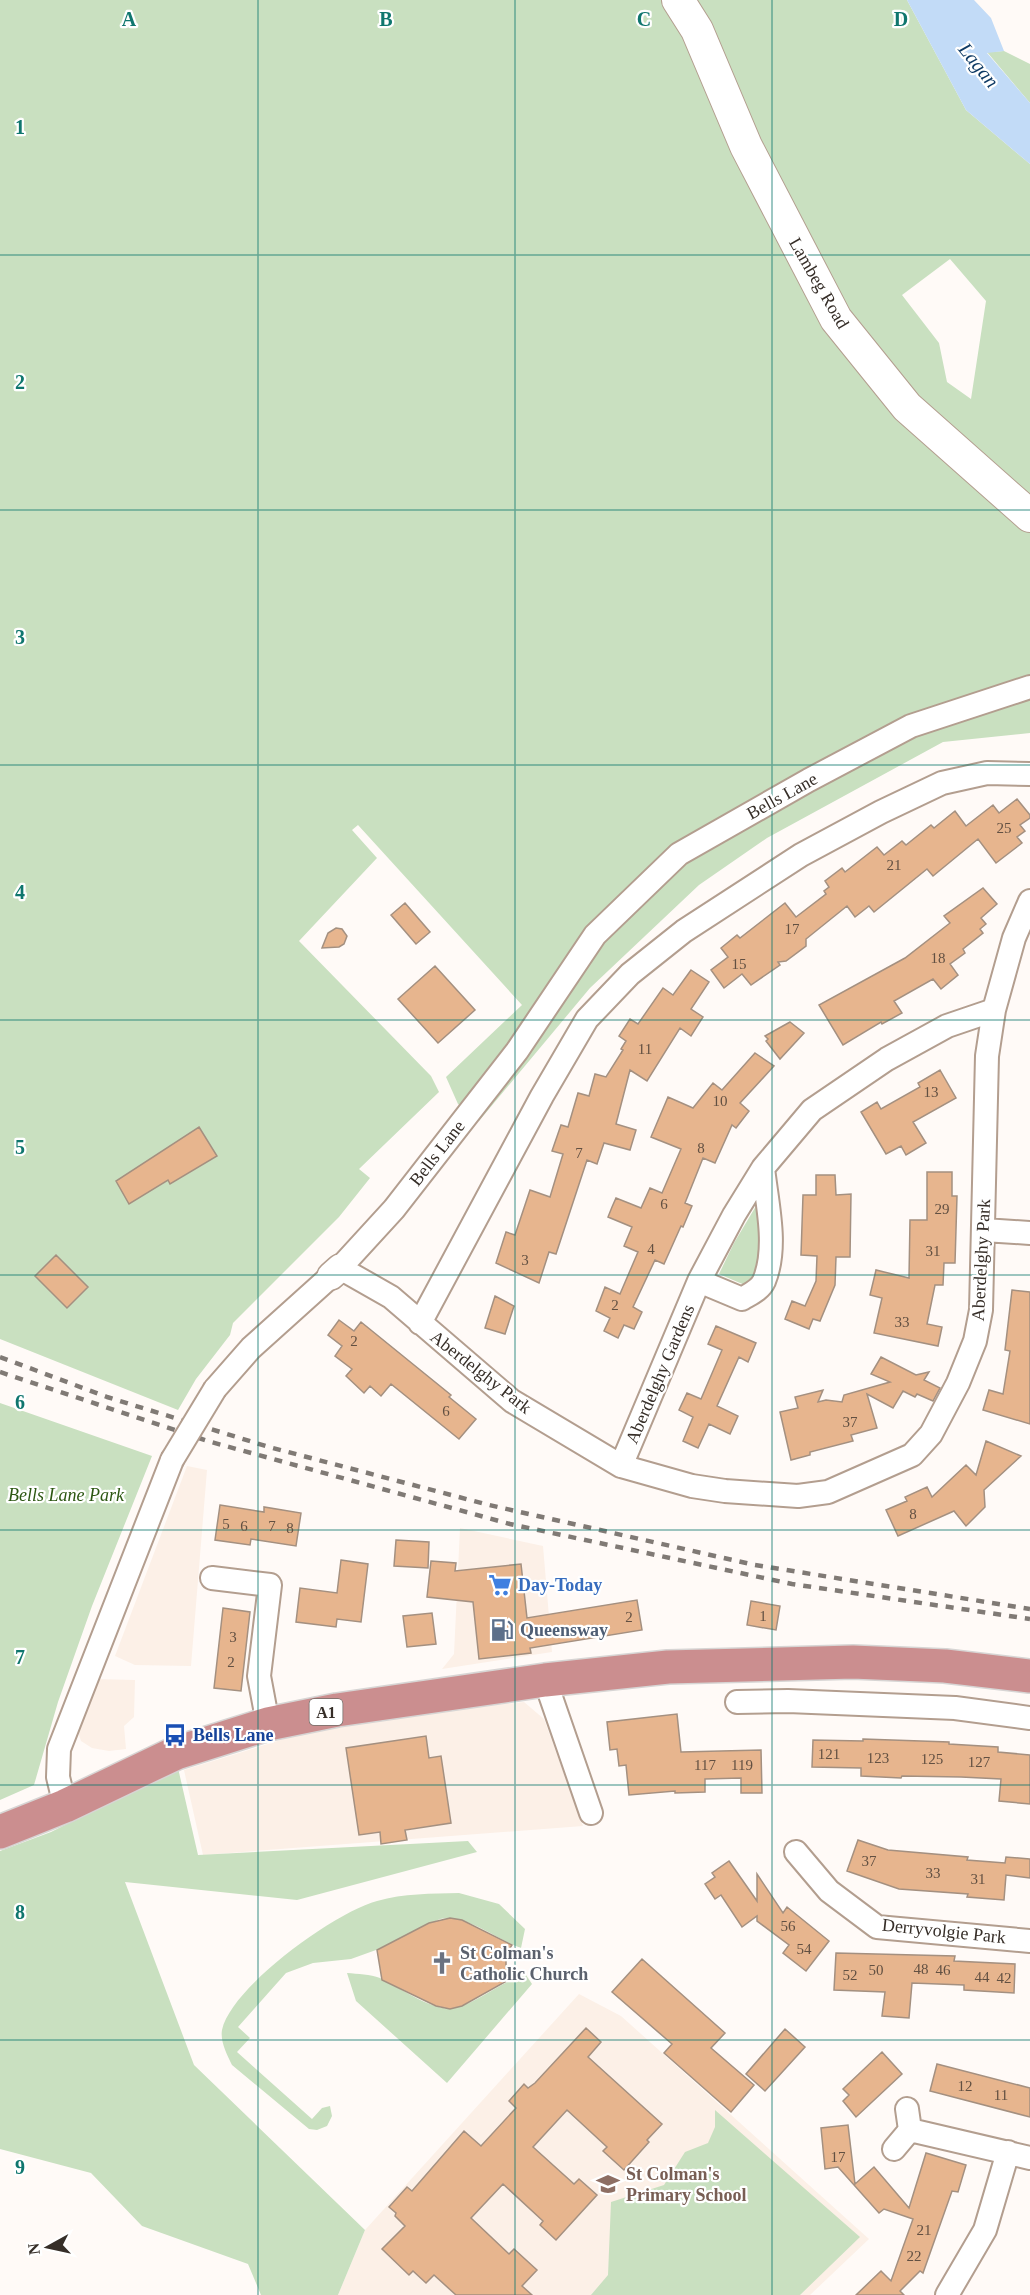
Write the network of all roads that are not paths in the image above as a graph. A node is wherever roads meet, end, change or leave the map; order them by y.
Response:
1 (678, 0) edge
2 (1030, 516) edge
3 (1030, 687) edge
4 (1030, 774) edge
5 (1030, 901) edge
6 (994, 1010) junction
7 (763, 1168) junction
8 (984, 1230) junction
9 (1030, 1233) edge
10 (335, 1272) junction
11 (699, 1281) junction
12 (420, 1323) junction
13 (621, 1466) junction
14 (212, 1578) dead end
15 (786, 1664) junction
16 (1030, 1676) edge
17 (545, 1680) junction
18 (788, 1701) junction
19 (737, 1702) dead end
20 (1030, 1718) edge
21 (268, 1724) junction
22 (65, 1806) junction
23 (591, 1813) dead end
24 (0, 1832) edge
25 (810, 1858) dead end
26 (1030, 1941) edge
27 (894, 2149) dead end
28 (1008, 2152) junction
29 (1030, 2158) edge
30 (947, 2295) edge

1 - 2 main road, Lambeg Road
3 - 10 street, Bells Lane
4 - 12 street, Aberdelghy Park
5 - 6 street, Aberdelghy Park
6 - 7 street, Aberdelghy Gardens
6 - 8 street, Aberdelghy Park
7 - 11 street, Aberdelghy Gardens
7 - 11 street, Aberdelghy Gardens
8 - 9 street
8 - 13 street, Aberdelghy Park
10 - 12 street, Aberdelghy Park
10 - 22 street, Bells Lane, bridge
11 - 13 street, Aberdelghy Gardens
12 - 13 street, Aberdelghy Park
14 - 21 street
15 - 16 highway, A1
15 - 17 highway, A1
15 - 18 street
17 - 21 highway, A1
17 - 23 street
18 - 19 street
18 - 20 street
21 - 22 highway, A1
22 - 24 highway, A1
25 - 26 street, Derryvolgie Park
27 - 28 street
28 - 29 street
28 - 30 street

